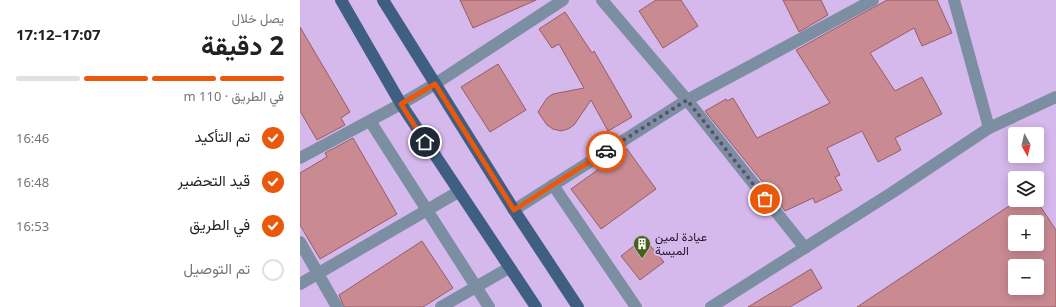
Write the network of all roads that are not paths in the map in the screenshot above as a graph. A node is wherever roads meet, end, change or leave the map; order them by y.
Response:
1 (341, 0) edge
2 (383, 0) edge
3 (562, 0) edge
4 (602, 0) edge
5 (873, 0) edge
6 (954, 0) edge
7 (435, 84) junction
8 (1056, 97) edge
9 (687, 100) junction
10 (401, 104) junction
11 (370, 121) junction
12 (989, 128) junction
13 (300, 158) edge
14 (553, 185) junction
15 (458, 192) junction
16 (427, 210) junction
17 (514, 210) junction
18 (300, 242) edge
19 (805, 248) junction
20 (509, 268) junction
21 (319, 273) junction
22 (300, 284) edge
23 (476, 287) junction
24 (337, 307) edge
25 (441, 307) edge
26 (489, 307) edge
27 (536, 307) edge
28 (578, 307) edge
29 (636, 307) edge
30 (711, 307) edge

1 - 10 main road
2 - 7 main road
3 - 7 street
4 - 9 street
5 - 9 street
6 - 12 street
7 - 10 street
7 - 17 main road
8 - 12 street
9 - 14 street
9 - 19 street
10 - 11 street
10 - 15 main road
11 - 13 street
11 - 16 street
12 - 19 street
14 - 17 street
14 - 29 street
15 - 16 street
15 - 20 main road
16 - 21 street
16 - 23 street
17 - 28 main road
18 - 21 street
19 - 30 street
20 - 23 street
20 - 27 main road
21 - 22 street
21 - 24 street
23 - 25 street
23 - 26 street

